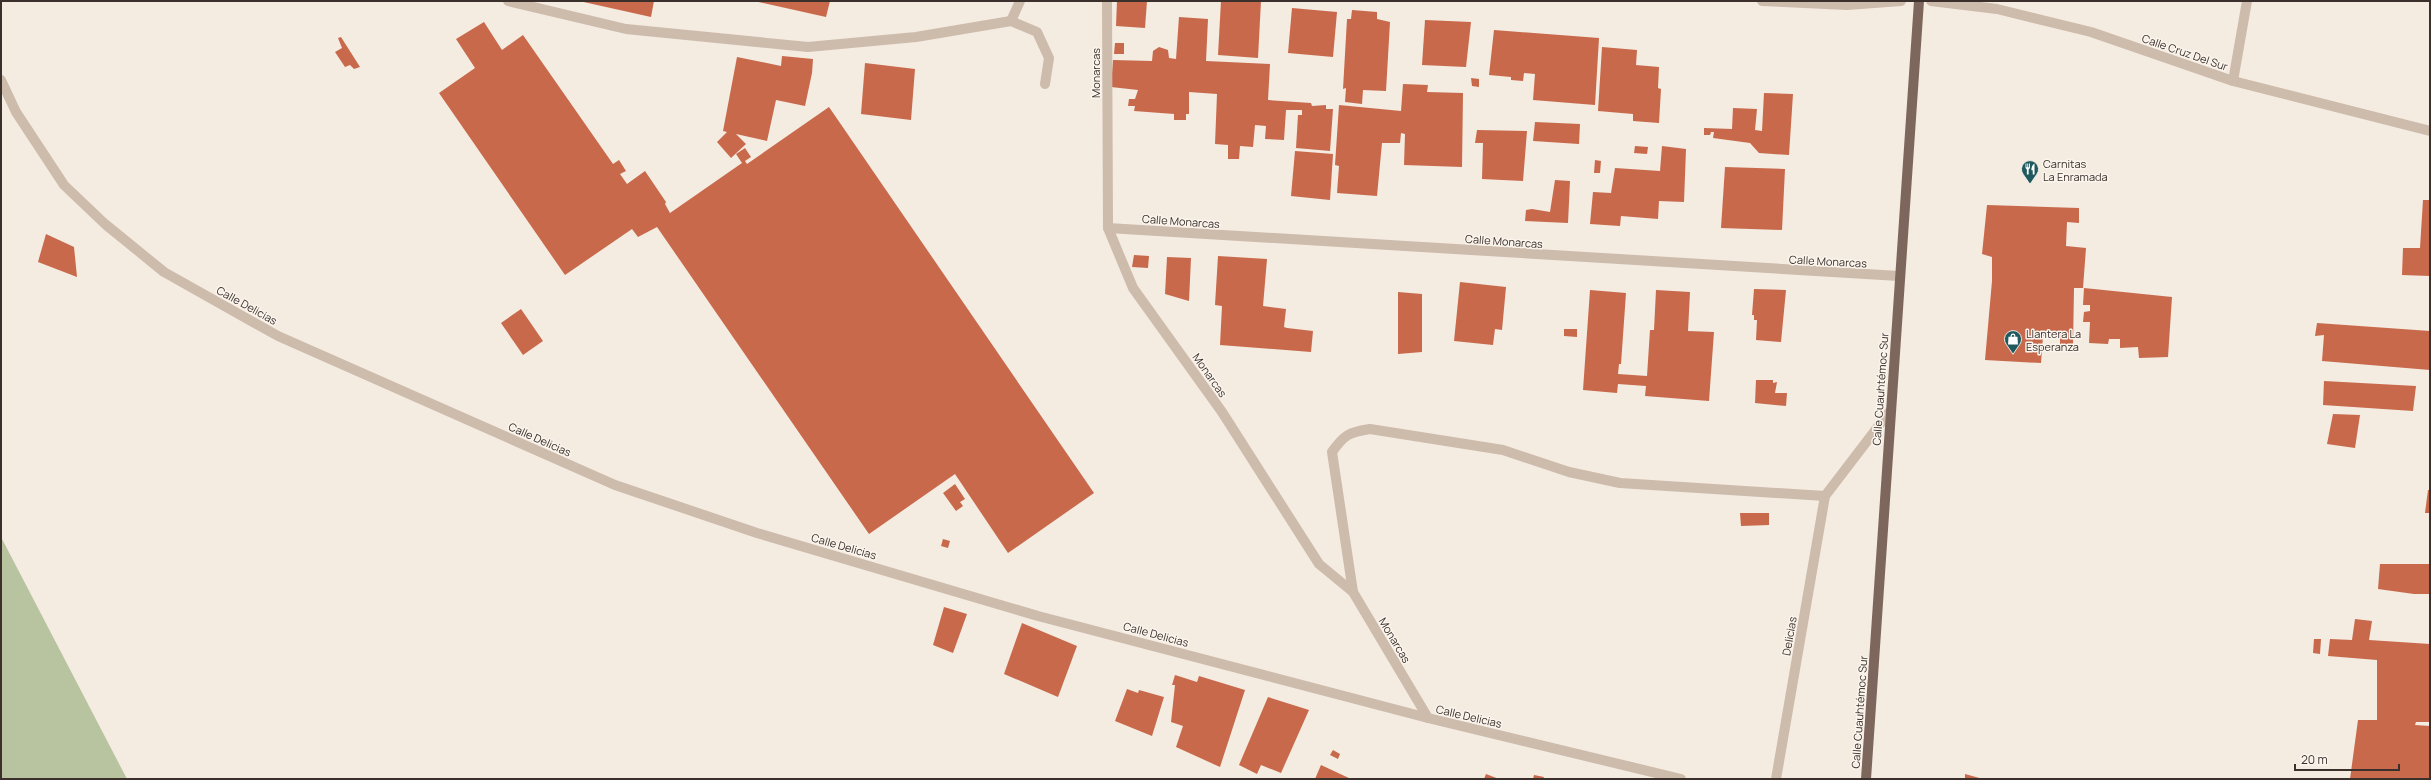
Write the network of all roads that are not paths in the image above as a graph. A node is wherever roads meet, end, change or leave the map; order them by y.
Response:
1 (508, 1) edge
2 (1020, 1) edge
3 (1107, 1) edge
4 (1762, 1) edge
5 (1901, 1) edge
6 (1919, 1) edge
7 (1930, 1) edge
8 (2247, 1) edge
9 (1011, 21) junction
10 (1, 80) edge
11 (2233, 81) junction
12 (1045, 84) dead end
13 (2430, 131) edge
14 (1108, 228) junction
15 (1899, 276) junction
16 (1890, 411) junction
17 (1825, 496) junction
18 (1353, 592) junction
19 (1428, 718) junction
20 (1681, 779) edge
21 (1776, 779) edge
22 (1866, 779) edge

1 - 9 street
2 - 9 street
3 - 14 street, Monarcas
4 - 5 street
6 - 15 main road, Calle Cuauhtémoc Sur
7 - 11 street, Calle Cruz Del Sur
8 - 11 street
9 - 12 street
10 - 19 street, Calle Delicias
11 - 13 street, Calle Cruz Del Sur
14 - 15 street, Calle Monarcas
14 - 18 street, Monarcas
15 - 16 main road, Calle Cuauhtémoc Sur
16 - 17 street
16 - 22 main road, Calle Cuauhtémoc Sur
17 - 18 street
17 - 21 street, Delicias
18 - 19 street, Monarcas
19 - 20 street, Calle Delicias

